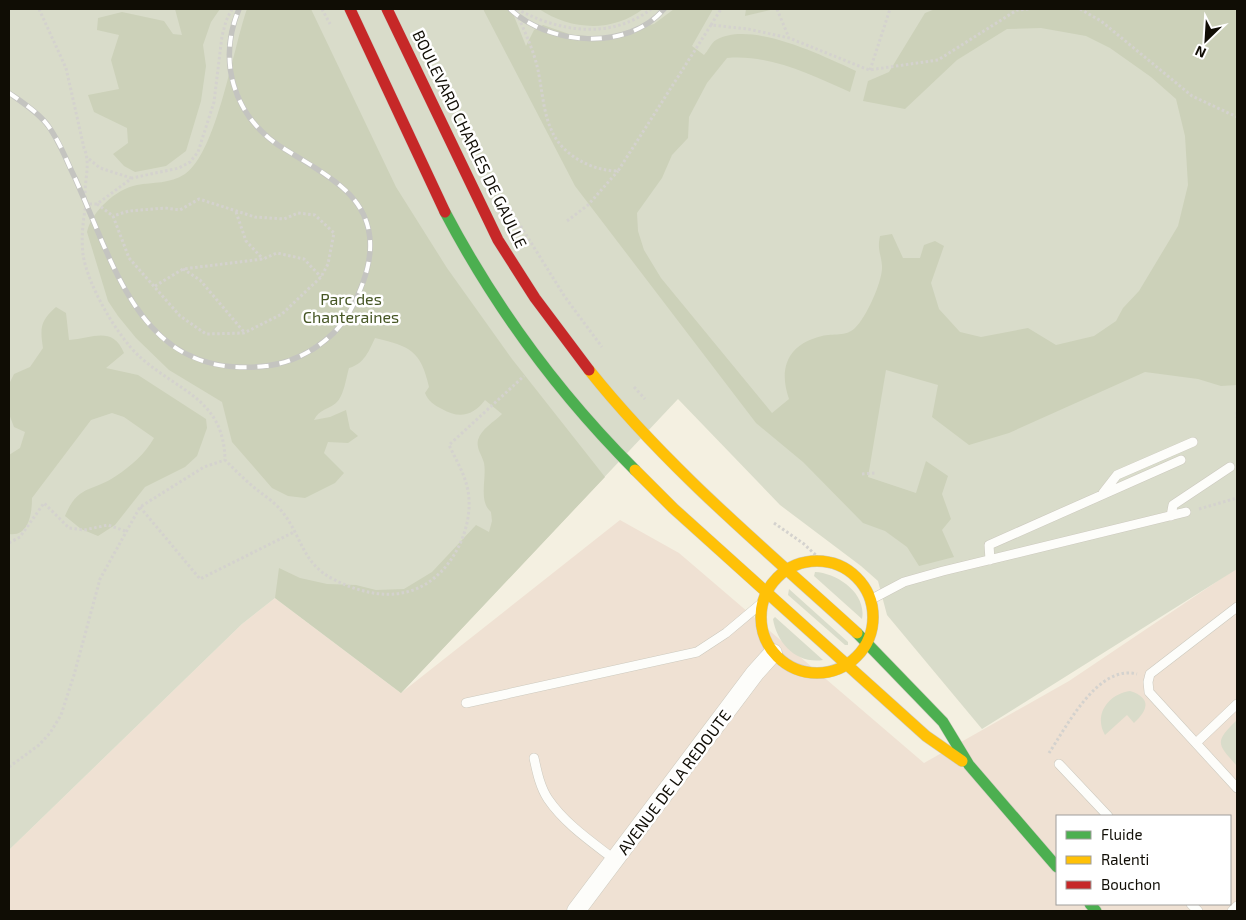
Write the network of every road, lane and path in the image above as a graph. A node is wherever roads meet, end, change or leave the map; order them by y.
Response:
1 (39, 9) edge
2 (232, 9) edge
3 (350, 9) edge
4 (387, 9) edge
5 (516, 9) edge
6 (651, 9) edge
7 (721, 9) edge
8 (777, 9) edge
9 (890, 9) edge
10 (1030, 9) edge
11 (1080, 9) edge
12 (711, 25) junction
13 (789, 38) junction
14 (870, 70) junction
15 (1237, 117) edge
16 (89, 159) junction
17 (618, 171) junction
18 (132, 178) junction
19 (86, 204) junction
20 (97, 204) junction
21 (509, 206) dead end
22 (236, 211) junction
23 (113, 216) junction
24 (568, 221) dead end
25 (263, 259) junction
26 (183, 269) junction
27 (321, 278) junction
28 (155, 286) junction
29 (244, 333) junction
30 (605, 351) dead end
31 (529, 371) dead end
32 (629, 382) dead end
33 (648, 403) dead end
34 (1237, 412) edge
35 (1237, 418) edge
36 (1193, 442) dead end
37 (225, 460) junction
38 (1181, 460) dead end
39 (1230, 467) dead end
40 (875, 473) dead end
41 (862, 474) dead end
42 (1102, 493) junction
43 (1237, 498) edge
44 (140, 507) junction
45 (1186, 512) joint
46 (1171, 516) junction
47 (768, 518) dead end
48 (125, 532) junction
49 (294, 532) junction
50 (9, 543) edge
51 (990, 560) junction
52 (822, 561) junction
53 (787, 570) junction
54 (764, 597) junction
55 (870, 600) junction
56 (1237, 607) edge
57 (868, 643) junction
58 (773, 653) junction
59 (848, 664) junction
60 (1149, 677) junction
61 (466, 703) dead end
62 (1237, 704) edge
63 (1196, 743) junction
64 (534, 758) dead end
65 (1059, 764) joint
66 (968, 765) junction
67 (9, 767) edge
68 (1237, 788) edge
69 (1107, 815) edge
70 (615, 860) junction
71 (1056, 865) edge
72 (1237, 906) edge
73 (576, 911) edge
74 (1232, 911) edge

1 - 16 path
2 - 18 path
3 - 54 main road, BOULEVARD CHARLES DE GAULLE
4 - 53 main road, BOULEVARD CHARLES DE GAULLE
5 - 6 path
5 - 17 path
7 - 12 path
8 - 13 path
9 - 14 path
10 - 14 path
11 - 15 path
12 - 13 path
12 - 17 path
13 - 14 path
16 - 18 path
16 - 19 path
17 - 24 path
18 - 20 path
19 - 20 path
19 - 37 path
20 - 23 path
21 - 30 path
22 - 23 path
22 - 25 path
22 - 27 path
23 - 28 path
25 - 26 path
25 - 27 path
26 - 28 path
26 - 29 path
27 - 29 path
28 - 29 path
31 - 49 path
32 - 33 path
34 - 35 path
36 - 42 lane
37 - 44 path
37 - 49 path
38 - 42 lane
39 - 46 lane
40 - 41 path
42 - 51 lane
43 - 45 path
44 - 48 path
44 - 49 path
45 - 46 lane
46 - 51 lane
47 - 52 path
48 - 50 path
48 - 67 path
51 - 55 lane
52 - 53 main road
52 - 55 main road
53 - 54 main road
53 - 57 main road, BOULEVARD CHARLES DE GAULLE
54 - 58 main road
54 - 59 main road, BOULEVARD CHARLES DE GAULLE
54 - 61 lane
55 - 57 main road
56 - 60 lane
57 - 59 main road
57 - 66 main road, BOULEVARD CHARLES DE GAULLE
58 - 59 main road
58 - 70 street, AVENUE DE LA REDOUTE
59 - 66 main road, BOULEVARD CHARLES DE GAULLE
60 - 63 lane
60 - 65 path
62 - 63 lane
63 - 68 lane
64 - 70 lane
65 - 69 lane
66 - 71 main road, BOULEVARD CHARLES DE GAULLE
70 - 73 street, AVENUE DE LA REDOUTE
72 - 74 lane

